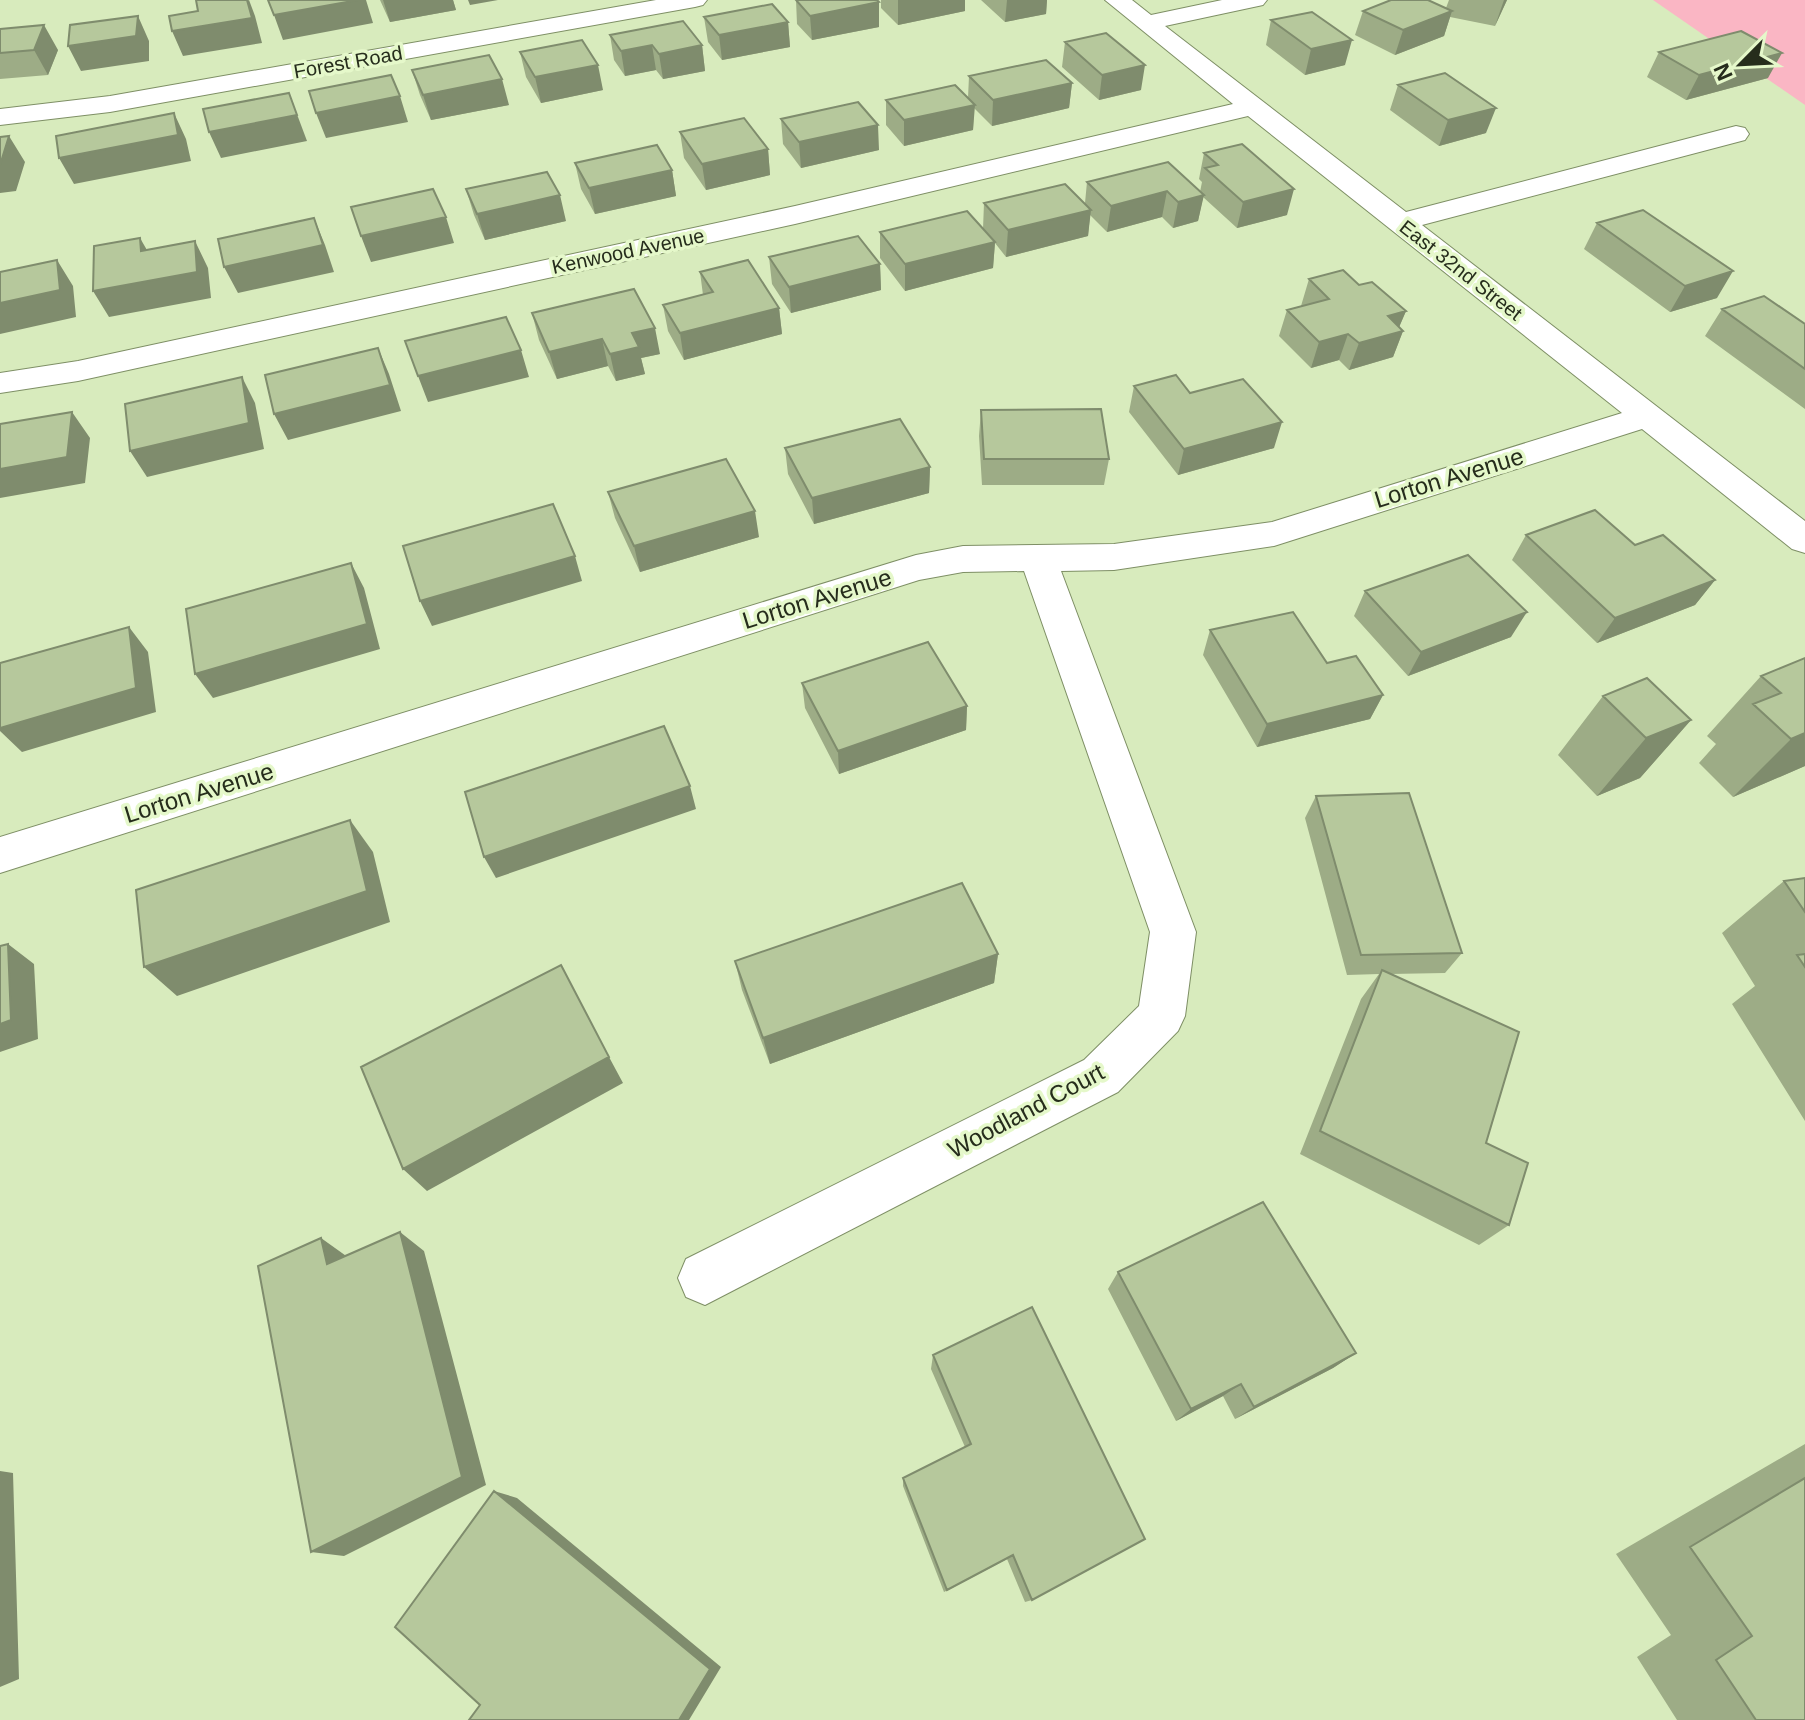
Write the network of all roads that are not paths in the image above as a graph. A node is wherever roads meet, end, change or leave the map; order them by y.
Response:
1 (695, 0) edge
2 (1117, 0) edge
3 (1255, 0) edge
4 (1147, 23) junction
5 (1254, 107) junction
6 (0, 117) edge
7 (1736, 134) dead end
8 (1401, 222) junction
9 (0, 383) edge
10 (1648, 416) junction
11 (1805, 540) edge
12 (1038, 558) junction
13 (0, 855) edge
14 (705, 1278) dead end

1 - 6 street, Forest Road
2 - 4 street, East 32nd Street
3 - 4 street
4 - 5 street, East 32nd Street
5 - 8 street, East 32nd Street
5 - 9 street, Kenwood Avenue
7 - 8 street
8 - 10 street, East 32nd Street
10 - 11 street, East 32nd Street
10 - 12 street, Lorton Avenue
12 - 13 street, Lorton Avenue
12 - 14 street, Woodland Court

